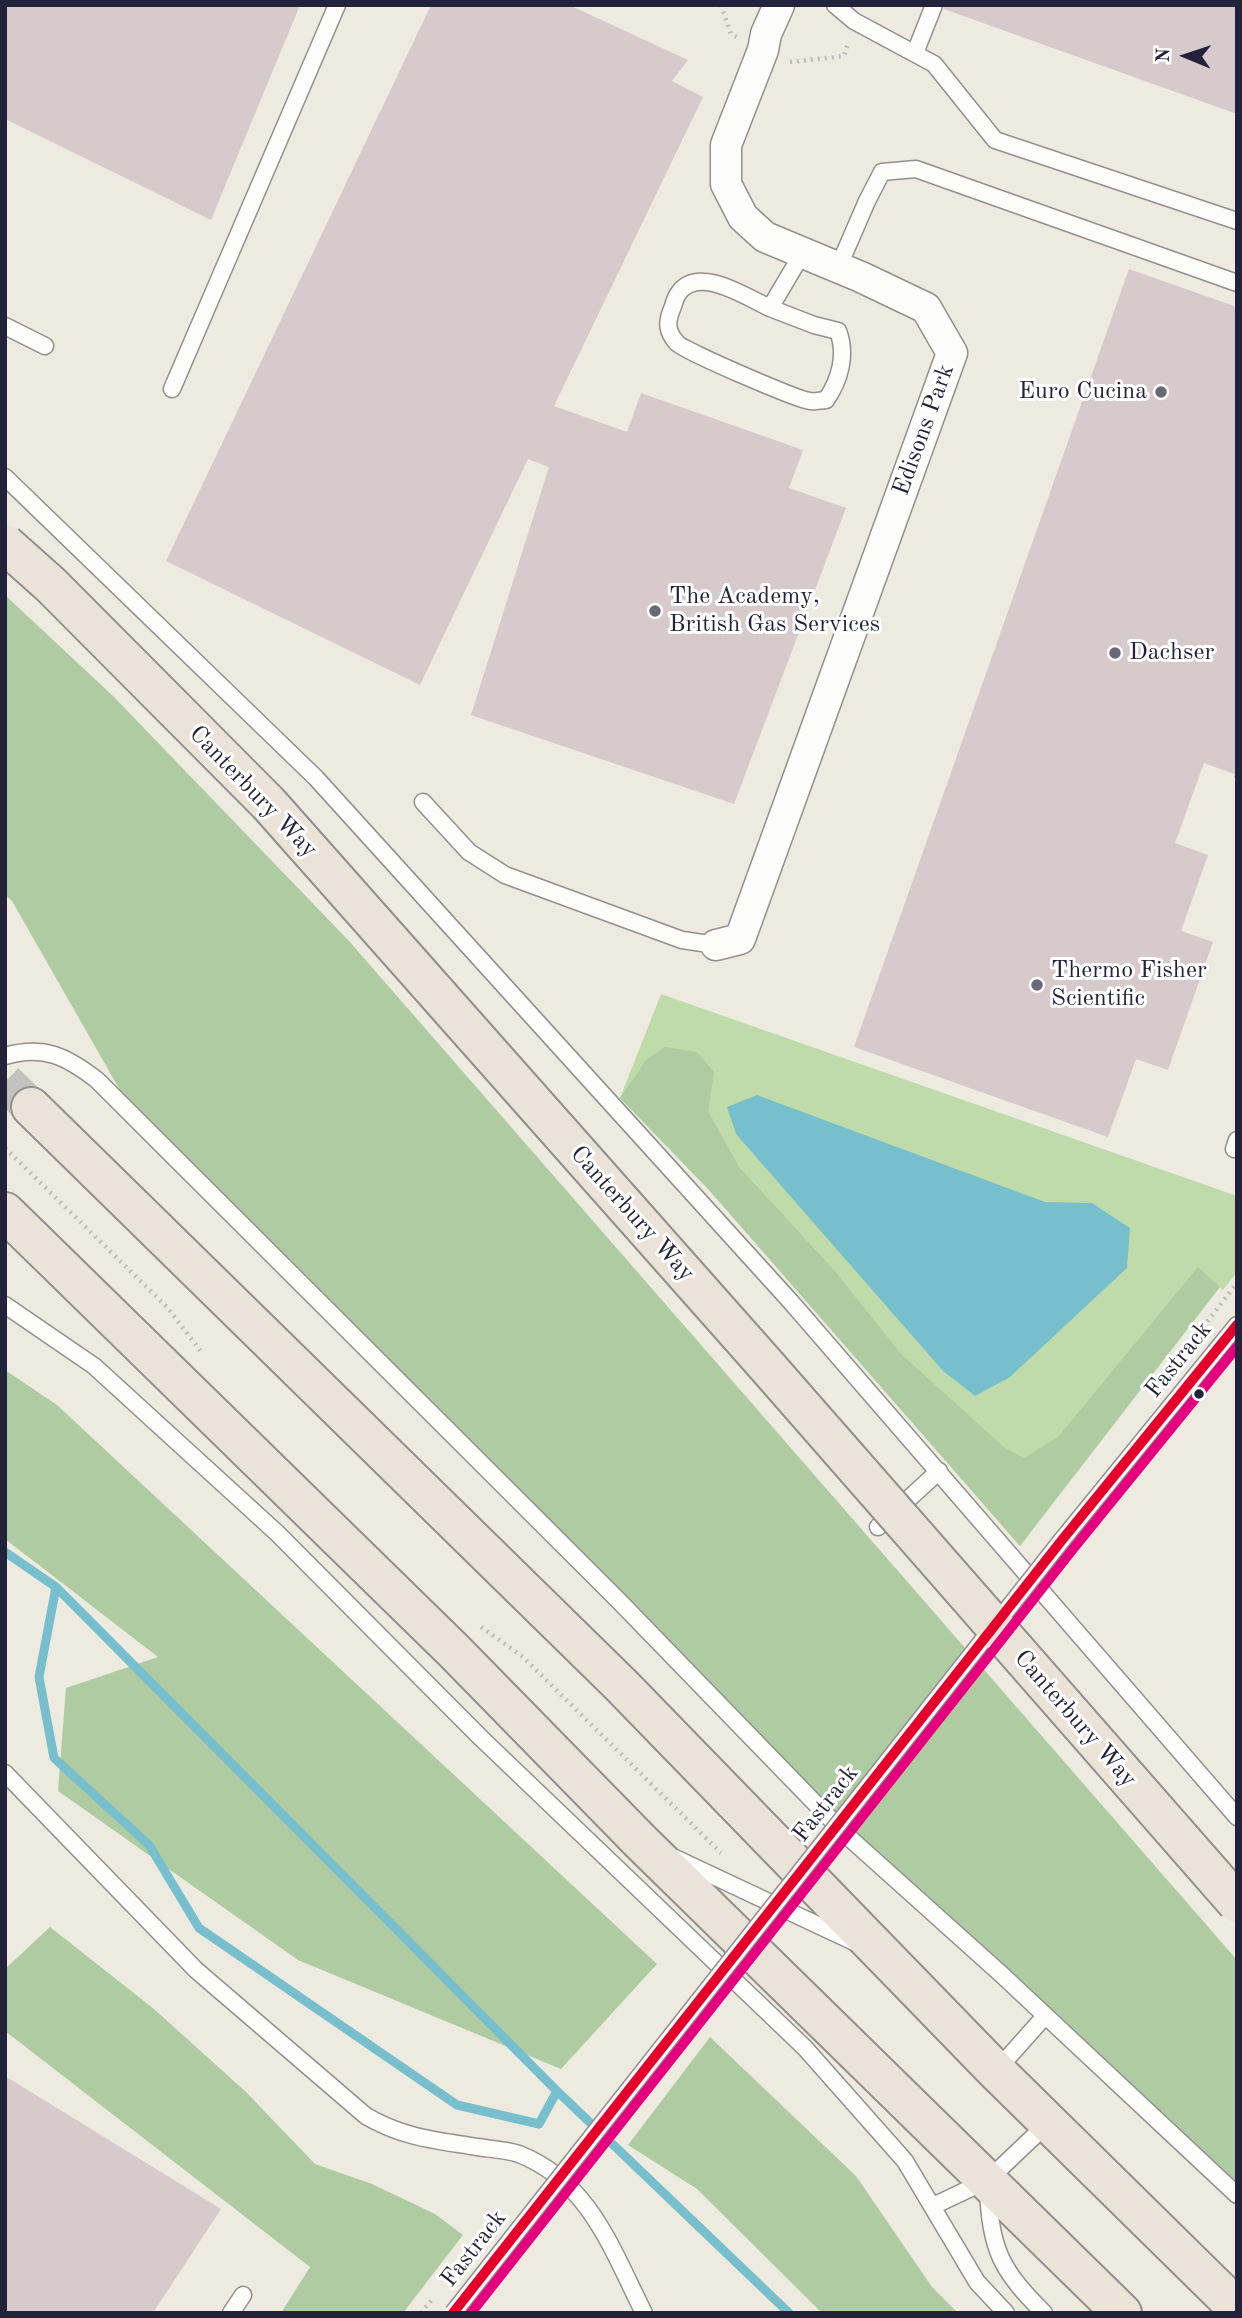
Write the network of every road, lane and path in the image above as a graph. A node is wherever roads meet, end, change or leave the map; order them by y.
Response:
1 (337, 5) edge
2 (779, 5) edge
3 (835, 5) edge
4 (933, 5) edge
5 (915, 53) junction
6 (1237, 221) edge
7 (802, 254) junction
8 (838, 268) junction
9 (1237, 283) edge
10 (770, 308) junction
11 (5, 327) edge
12 (45, 346) dead end
13 (172, 389) dead end
14 (5, 477) edge
15 (5, 544) edge
16 (423, 803) dead end
17 (716, 946) joint
18 (5, 1056) edge
19 (32, 1107) tunnel mouth
20 (5, 1148) edge
21 (5, 1212) edge
22 (5, 1305) edge
23 (1237, 1325) edge
24 (206, 1358) dead end
25 (939, 1471) junction
26 (878, 1527) dead end
27 (478, 1625) dead end
28 (5, 1773) edge
29 (1237, 1817) edge
30 (641, 1842) junction
31 (730, 1862) dead end
32 (1237, 1903) edge
33 (887, 1958) junction
34 (1045, 2016) junction
35 (996, 2071) junction
36 (1049, 2122) junction
37 (988, 2180) junction
38 (1237, 2195) edge
39 (933, 2206) junction
40 (1171, 2244) junction
41 (1237, 2291) edge
42 (243, 2295) dead end
43 (1237, 2308) edge
44 (232, 2313) edge
45 (453, 2313) edge
46 (644, 2313) edge
47 (1006, 2313) edge
48 (1044, 2313) edge
49 (1122, 2313) edge

1 - 13 lane
2 - 7 street, Edisons Park
3 - 5 lane
4 - 5 lane
5 - 6 lane
7 - 8 street, Edisons Park
7 - 10 lane
8 - 9 lane
8 - 17 street, Edisons Park
10 - 10 lane
11 - 12 lane
14 - 25 lane
15 - 32 highway, Canterbury Way, bridge
16 - 17 lane
18 - 34 lane
19 - 33 highway
20 - 24 path
21 - 30 highway
22 - 39 lane
23 - 45 lane, Fastrack, bridge
25 - 26 lane
25 - 29 lane
27 - 31 path
28 - 46 lane
30 - 33 lane
30 - 37 highway
33 - 35 highway
34 - 35 lane
34 - 38 lane
35 - 36 highway
36 - 37 lane
36 - 40 highway
37 - 39 lane
37 - 48 lane
37 - 49 highway
39 - 47 lane
40 - 41 lane
40 - 43 highway
42 - 44 lane

